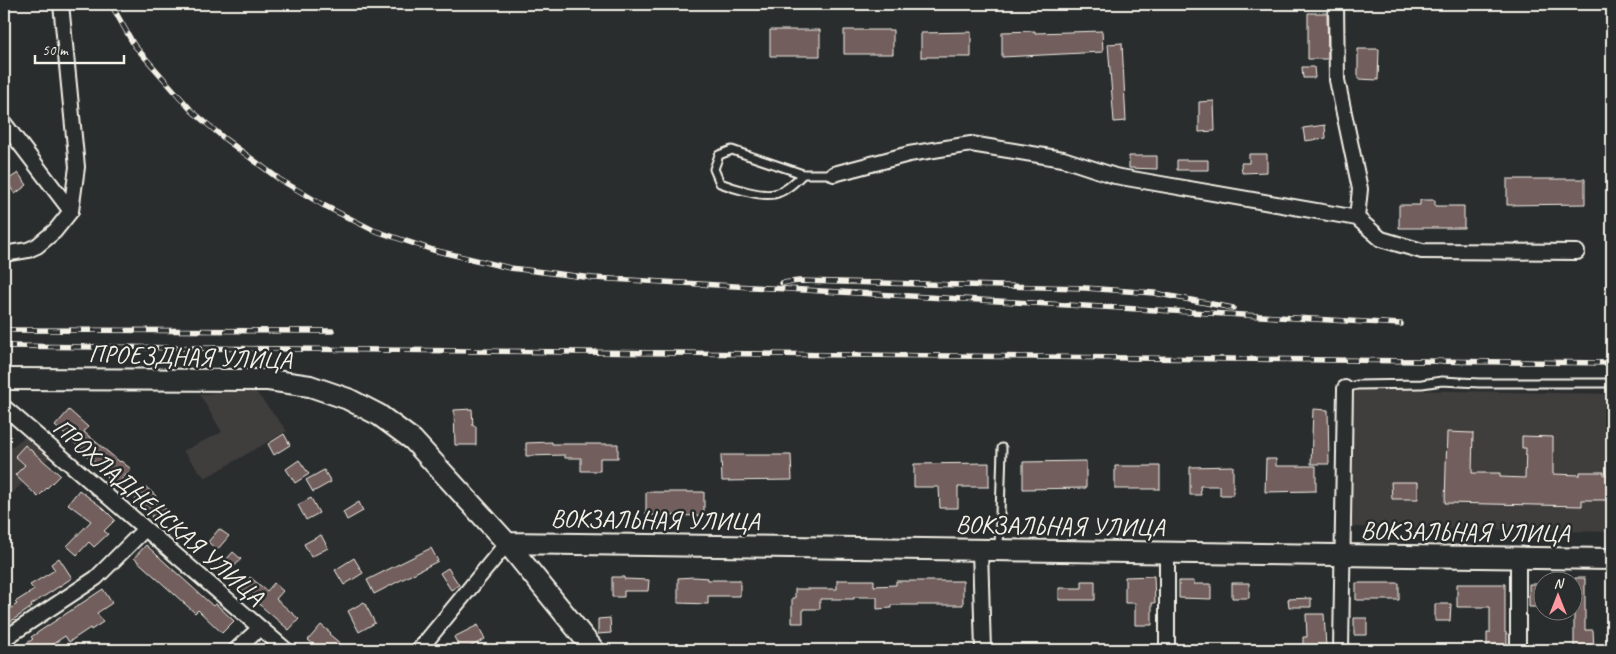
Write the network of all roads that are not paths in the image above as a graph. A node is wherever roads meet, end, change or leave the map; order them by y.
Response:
1 (62, 4) edge
2 (1336, 4) edge
3 (4, 123) edge
4 (803, 174) junction
5 (834, 174) joint
6 (71, 211) junction
7 (1357, 218) junction
8 (1577, 252) dead end
9 (4, 254) edge
10 (4, 379) edge
11 (1612, 383) edge
12 (1345, 388) joint
13 (4, 407) edge
14 (1002, 448) dead end
15 (146, 529) junction
16 (507, 543) junction
17 (990, 551) junction
18 (1167, 553) junction
19 (1342, 556) junction
20 (1518, 557) junction
21 (1612, 559) edge
22 (260, 628) junction
23 (4, 639) edge
24 (236, 650) edge
25 (286, 650) edge
26 (419, 650) edge
27 (594, 650) edge
28 (983, 650) edge
29 (1167, 650) edge
30 (1341, 650) edge
31 (1518, 650) edge

1 - 6 street
2 - 7 street
3 - 6 street
4 - 4 lane
4 - 5 lane
5 - 7 street
6 - 9 street
7 - 8 street
10 - 16 street, ПРОЕЗДНАЯ УЛИЦА
11 - 12 lane
12 - 19 street
13 - 15 street, ПРОХЛАДНЕНСКАЯ УЛИЦА
14 - 17 lane
15 - 22 street, ПРОХЛАДНЕНСКАЯ УЛИЦА
15 - 23 street
16 - 17 street, ВОКЗАЛЬНАЯ УЛИЦА
16 - 26 street
16 - 27 street, ПРОЕЗДНАЯ УЛИЦА
17 - 18 street, ВОКЗАЛЬНАЯ УЛИЦА
17 - 28 street
18 - 19 street, ВОКЗАЛЬНАЯ УЛИЦА
18 - 29 street
19 - 20 street, ВОКЗАЛЬНАЯ УЛИЦА
19 - 30 street
20 - 21 street, ВОКЗАЛЬНАЯ УЛИЦА
20 - 31 street
22 - 24 street
22 - 25 street, ПРОХЛАДНЕНСКАЯ УЛИЦА

